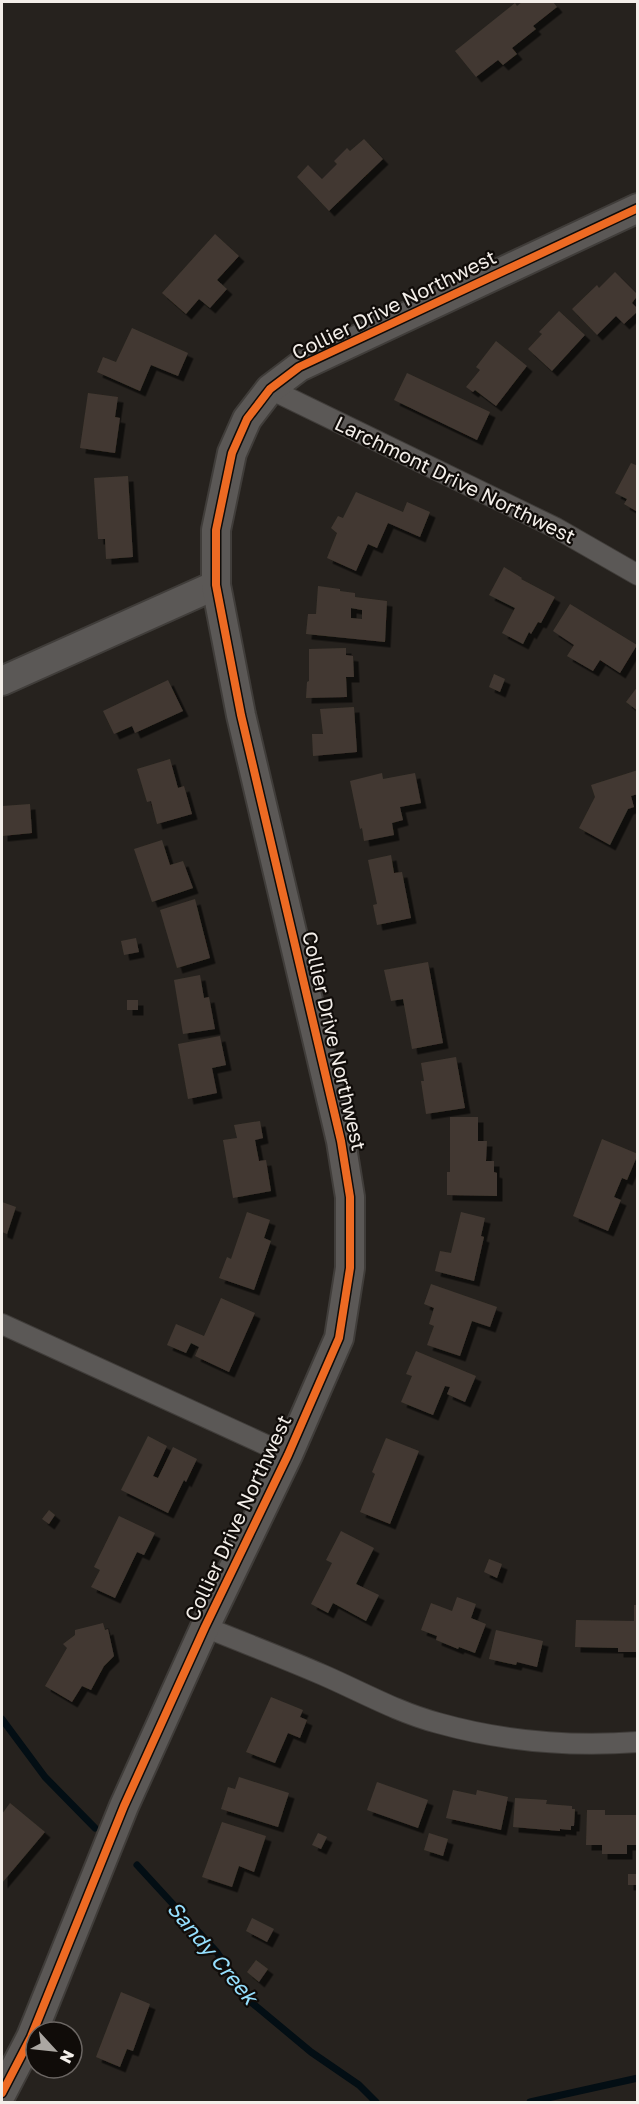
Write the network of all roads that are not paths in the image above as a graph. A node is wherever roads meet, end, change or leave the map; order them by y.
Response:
1 (638, 207) edge
2 (270, 389) junction
3 (638, 575) edge
4 (216, 585) junction
5 (2, 681) edge
6 (2, 1324) edge
7 (288, 1455) junction
8 (205, 1627) junction
9 (638, 1742) edge
10 (2, 2093) edge

1 - 2 main road, Collier Drive Northwest
2 - 3 street, Larchmont Drive Northwest
2 - 4 main road, Collier Drive Northwest
4 - 5 main road
4 - 7 main road, Collier Drive Northwest
6 - 7 street
7 - 8 main road, Collier Drive Northwest
8 - 9 street
8 - 10 main road, Collier Drive Northwest

